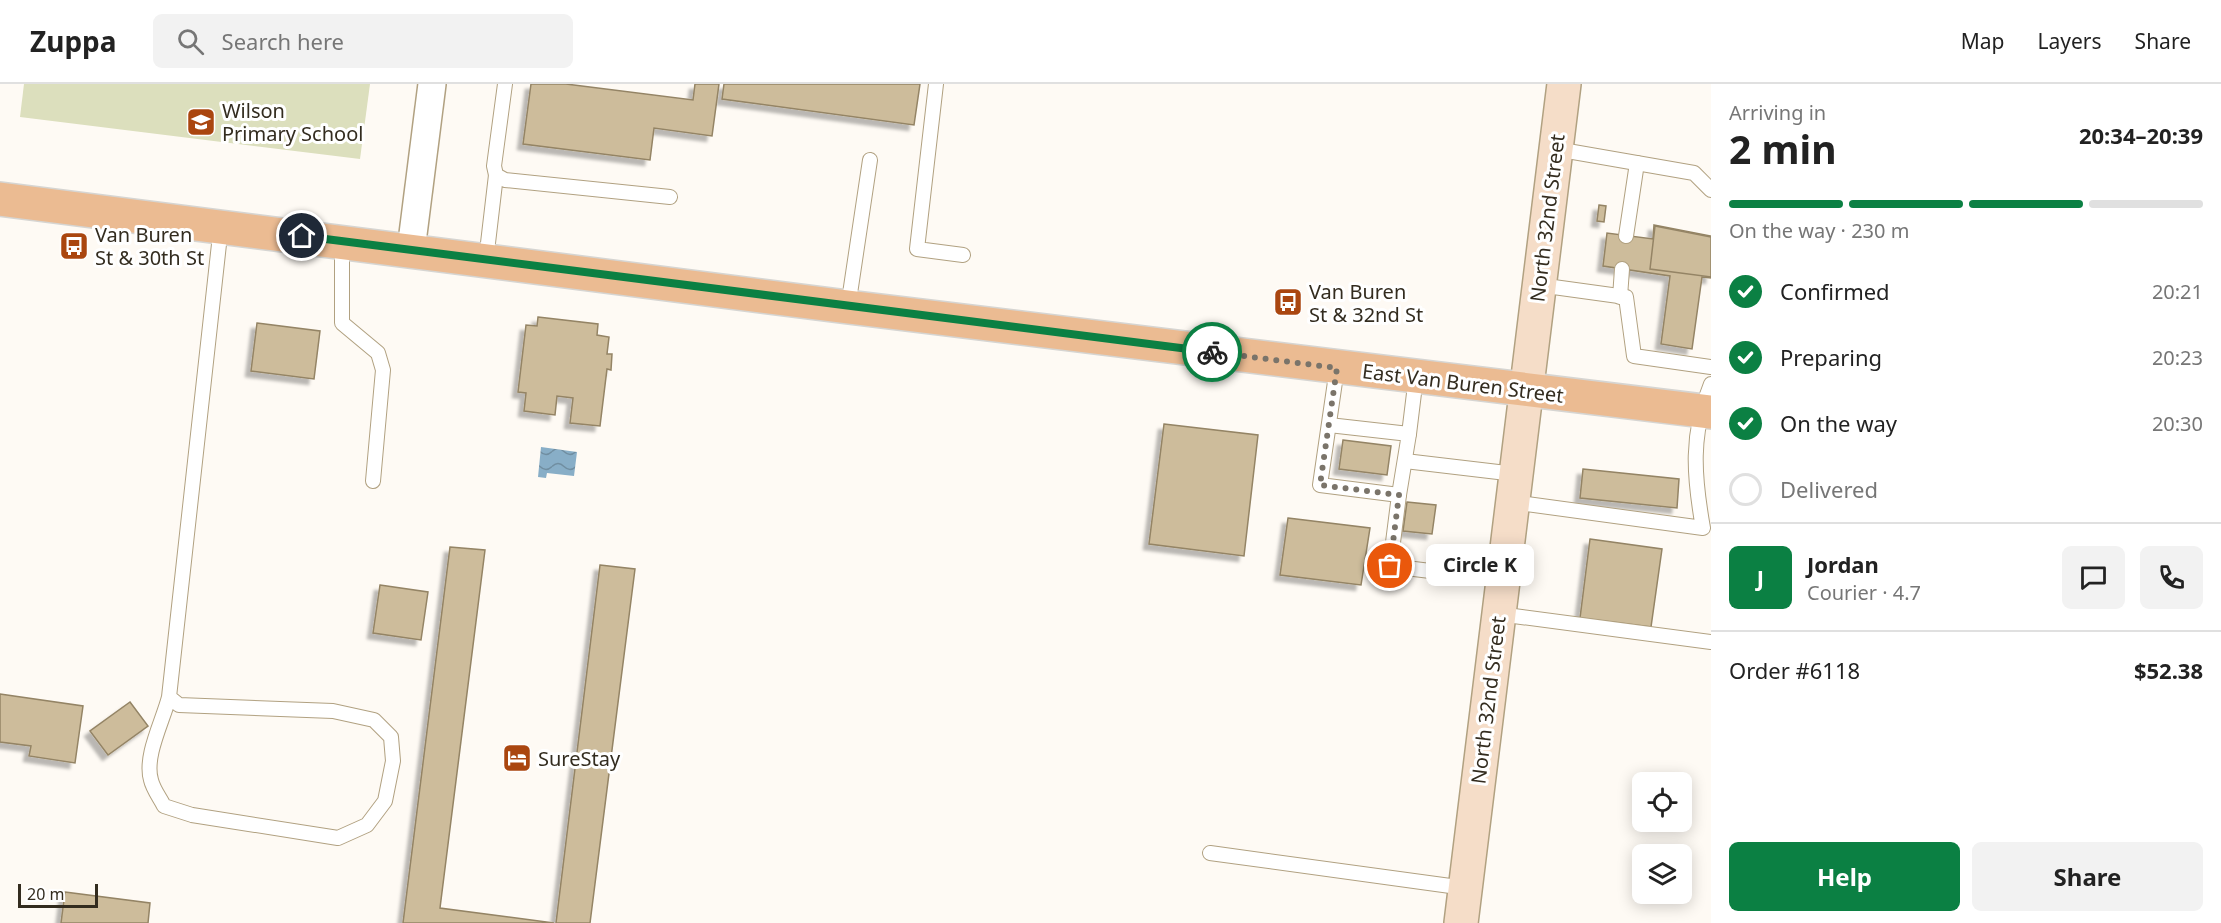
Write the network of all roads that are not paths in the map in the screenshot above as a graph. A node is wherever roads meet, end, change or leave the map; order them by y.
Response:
1 (432, 84) edge
2 (505, 84) edge
3 (936, 84) edge
4 (1564, 84) edge
5 (1556, 149) junction
6 (870, 160) dead end
7 (1637, 163) junction
8 (496, 175) junction
9 (1711, 190) edge
10 (670, 196) dead end
11 (0, 199) edge
12 (221, 226) junction
13 (1626, 236) dead end
14 (342, 241) junction
15 (411, 250) junction
16 (963, 255) dead end
17 (486, 260) junction
18 (1622, 269) dead end
19 (1539, 285) junction
20 (1620, 297) junction
21 (848, 307) junction
22 (1337, 368) junction
23 (1711, 368) edge
24 (1416, 377) junction
25 (1526, 390) junction
26 (1707, 402) edge
27 (1329, 424) junction
28 (1409, 434) junction
29 (1405, 461) junction
30 (373, 481) dead end
31 (1514, 488) junction
32 (1399, 495) junction
33 (1503, 580) junction
34 (1499, 614) junction
35 (1711, 642) edge
36 (169, 697) junction
37 (1210, 853) dead end
38 (1466, 888) junction
39 (1461, 923) edge

1 - 15 street
2 - 8 lane
3 - 16 lane
4 - 5 main road, North 32nd Street
5 - 7 lane
5 - 19 main road, North 32nd Street
6 - 21 lane
7 - 9 lane
7 - 13 lane
8 - 10 lane
8 - 17 lane
11 - 12 main road, East Van Buren Street
12 - 14 main road, East Van Buren Street
12 - 36 lane
14 - 15 main road, East Van Buren Street
14 - 30 lane
15 - 17 main road, East Van Buren Street
17 - 21 main road, East Van Buren Street
18 - 20 lane
19 - 20 lane
19 - 25 main road, North 32nd Street
20 - 23 lane
21 - 22 main road, East Van Buren Street
22 - 24 main road, East Van Buren Street
22 - 27 lane
24 - 25 main road, East Van Buren Street
24 - 28 lane
25 - 26 main road, East Van Buren Street
25 - 31 main road, North 32nd Street
26 - 31 lane
27 - 28 lane
27 - 32 lane
28 - 29 lane
29 - 31 lane
29 - 32 lane
31 - 33 main road, North 32nd Street
32 - 33 lane
33 - 34 main road, North 32nd Street
34 - 35 lane
34 - 38 main road, North 32nd Street
36 - 36 lane
37 - 38 lane
38 - 39 main road, North 32nd Street

